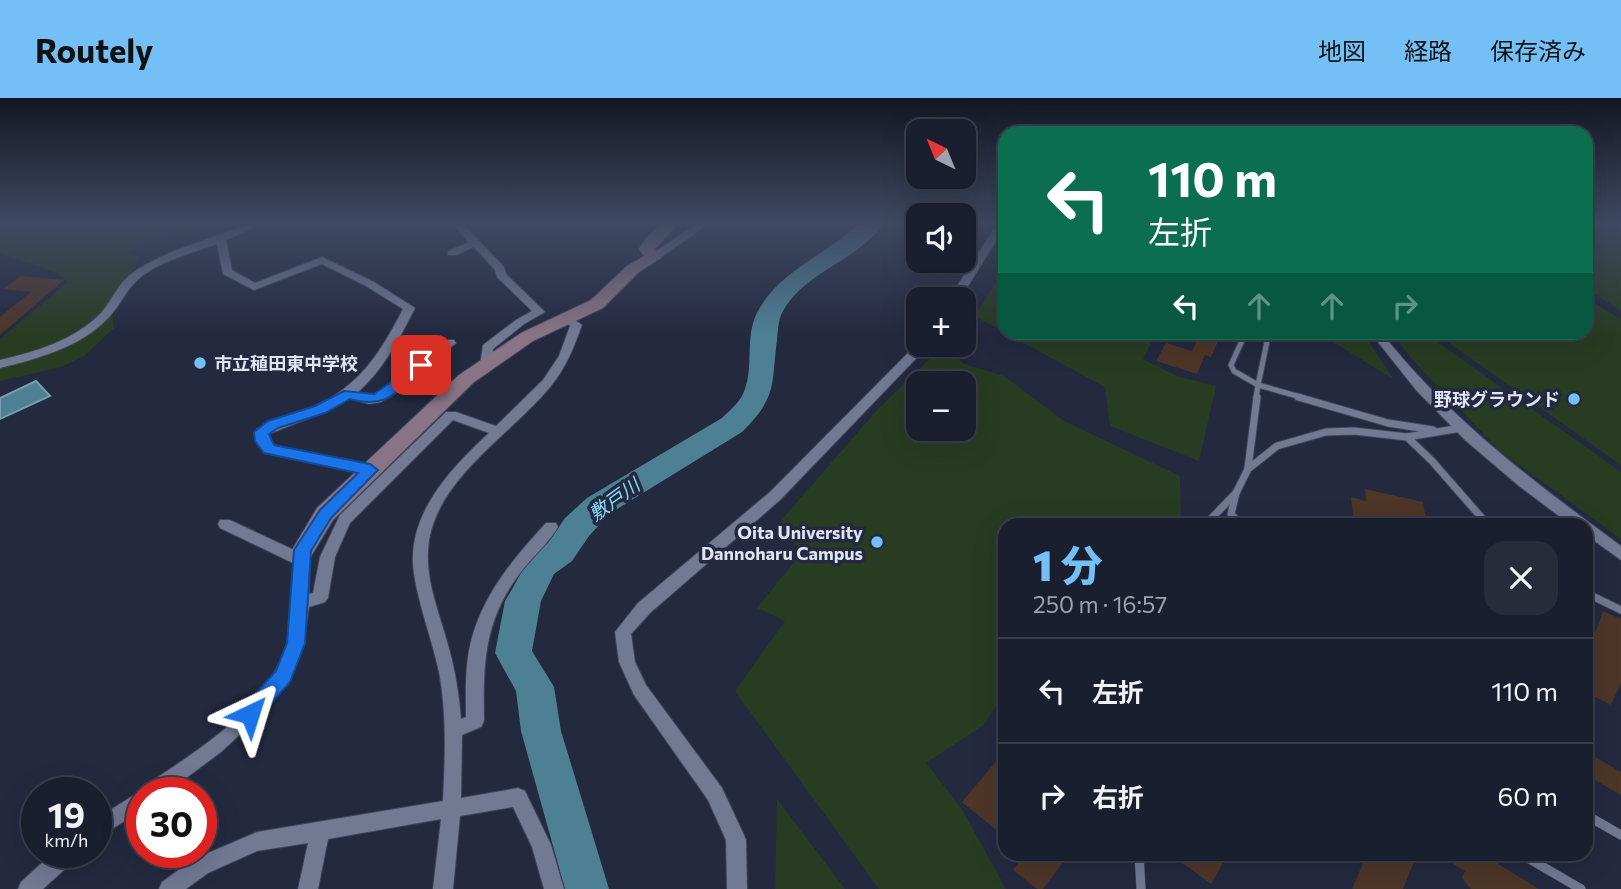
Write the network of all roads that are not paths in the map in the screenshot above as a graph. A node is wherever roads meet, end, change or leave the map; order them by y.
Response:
1 (164, 261) edge
2 (226, 261) edge
3 (319, 261) edge
4 (323, 261) edge
5 (493, 261) edge
6 (648, 261) edge
7 (978, 261) edge
8 (962, 287) edge
9 (568, 318) junction
10 (1242, 340) edge
11 (1267, 340) edge
12 (1380, 340) edge
13 (450, 343) dead end
14 (911, 357) edge
15 (0, 364) edge
16 (486, 365) junction
17 (1258, 385) junction
18 (349, 394) junction
19 (1461, 428) junction
20 (497, 431) junction
21 (1442, 432) junction
22 (1407, 438) junction
23 (1248, 469) junction
24 (370, 470) junction
25 (1236, 493) junction
26 (1212, 518) edge
27 (1235, 518) edge
28 (1482, 518) edge
29 (1571, 518) edge
30 (225, 524) dead end
31 (551, 527) dead end
32 (1593, 534) edge
33 (1621, 554) edge
34 (302, 556) junction
35 (1593, 596) edge
36 (301, 602) junction
37 (1621, 610) edge
38 (453, 731) junction
39 (172, 777) edge
40 (453, 808) junction
41 (1593, 819) edge
42 (320, 831) junction
43 (1621, 835) edge
44 (1139, 861) edge
45 (1533, 861) edge
46 (51, 868) edge
47 (172, 888) edge
48 (28, 889) edge
49 (307, 889) edge
50 (443, 889) edge
51 (554, 889) edge
52 (737, 889) edge
53 (1141, 889) edge
54 (1581, 889) edge

1 - 15 street
2 - 3 street
4 - 18 street
5 - 16 street
6 - 9 street
7 - 8 street
9 - 16 street
9 - 20 street
10 - 17 lane
11 - 17 lane
12 - 19 street
13 - 18 street
14 - 52 street
16 - 24 street
17 - 21 lane
17 - 23 lane
18 - 24 street
19 - 21 lane
19 - 29 street
20 - 36 street
20 - 38 street
21 - 22 lane
22 - 23 lane
22 - 28 lane
23 - 25 lane
24 - 34 street
25 - 26 lane
25 - 27 lane
30 - 34 street
31 - 38 street
32 - 33 street
34 - 36 street
35 - 37 lane
36 - 39 street
38 - 40 street
40 - 42 street
40 - 50 street
40 - 51 street
41 - 43 lane
42 - 47 street
42 - 49 street
44 - 53 lane
45 - 54 lane
46 - 48 street

